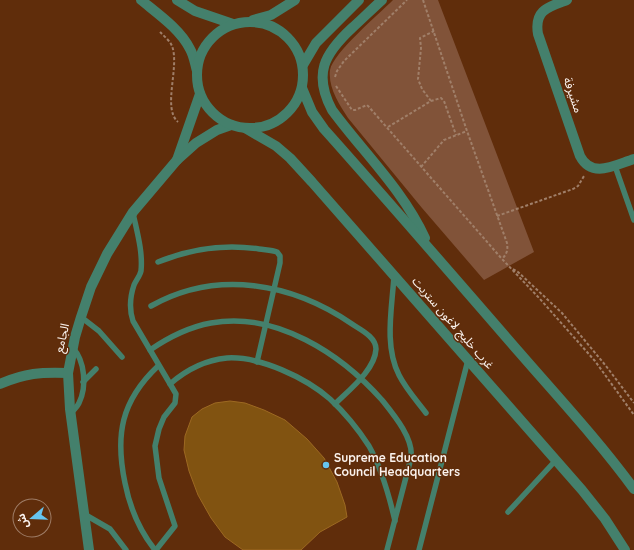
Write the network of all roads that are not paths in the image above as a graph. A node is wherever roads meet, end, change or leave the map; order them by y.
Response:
1 (141, 0) edge
2 (177, 0) edge
3 (295, 0) edge
4 (359, 0) edge
5 (382, 0) edge
6 (567, 0) edge
7 (252, 21) junction
8 (233, 24) junction
9 (303, 65) junction
10 (197, 71) junction
11 (302, 88) junction
12 (200, 94) junction
13 (231, 125) junction
14 (246, 128) junction
15 (634, 159) edge
16 (177, 160) junction
17 (615, 166) junction
18 (133, 212) junction
19 (634, 220) edge
20 (431, 250) junction
21 (158, 262) dead end
22 (394, 275) junction
23 (274, 289) junction
24 (151, 306) dead end
25 (81, 317) junction
26 (267, 325) junction
27 (73, 348) junction
28 (150, 350) junction
29 (122, 357) dead end
30 (468, 360) junction
31 (257, 362) junction
32 (158, 366) junction
33 (96, 370) dead end
34 (68, 373) junction
35 (361, 378) junction
36 (83, 382) junction
37 (0, 384) edge
38 (170, 384) junction
39 (335, 404) junction
40 (70, 413) junction
41 (426, 413) dead end
42 (556, 460) junction
43 (634, 489) edge
44 (508, 512) dead end
45 (84, 514) junction
46 (395, 523) junction
47 (89, 550) edge
48 (126, 550) edge
49 (155, 550) edge
50 (387, 550) edge
51 (419, 550) edge
52 (625, 550) edge

1 - 10 street
2 - 8 street
3 - 7 street
4 - 9 street
5 - 20 street
6 - 17 street, مشيرفة
7 - 8 street
7 - 9 street
8 - 10 street
9 - 11 street
10 - 12 street
11 - 14 street
11 - 20 street
12 - 13 street
12 - 16 street, الجامع
13 - 14 street
13 - 16 street, الجامع
14 - 22 street, غرب خليج لاغون ستريت
15 - 17 street
16 - 18 street, الجامع
17 - 19 lane
18 - 25 street, الجامع
18 - 28 lane
20 - 43 street
21 - 23 lane
22 - 30 street, غرب خليج لاغون ستريت
22 - 41 lane
23 - 24 lane
23 - 26 lane
23 - 35 lane
25 - 27 street, الجامع
25 - 29 lane
26 - 28 lane
26 - 31 lane
26 - 35 lane
27 - 34 street, الجامع
27 - 36 lane
28 - 32 lane
30 - 42 street, غرب خليج لاغون ستريت
30 - 51 lane
31 - 38 lane
31 - 39 lane
32 - 38 lane
32 - 49 lane
33 - 36 lane
34 - 37 street
34 - 40 street, الجامع
35 - 39 lane
35 - 46 lane
36 - 40 lane
38 - 49 lane
39 - 46 lane
40 - 45 street, الجامع
42 - 44 lane
42 - 52 street, غرب خليج لاغون ستريت
45 - 47 street, الجامع
45 - 48 lane
46 - 50 lane

